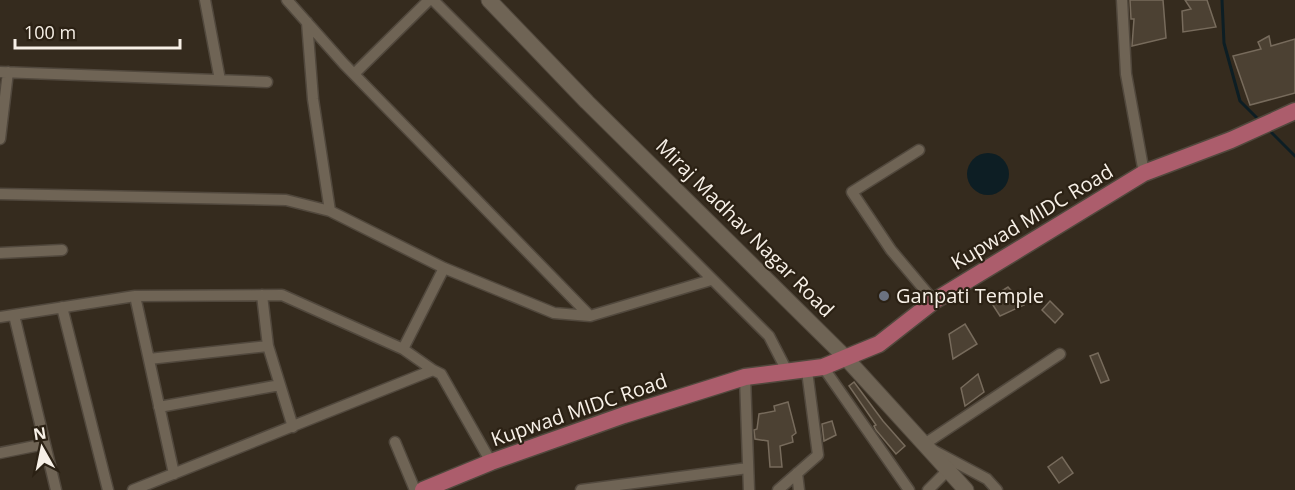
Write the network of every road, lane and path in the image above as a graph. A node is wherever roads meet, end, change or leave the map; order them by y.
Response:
1 (205, 0) edge
2 (287, 0) edge
3 (431, 0) edge
4 (489, 0) edge
5 (1122, 0) edge
6 (307, 22) junction
7 (4, 72) edge
8 (354, 74) junction
9 (220, 80) junction
10 (267, 82) dead end
11 (1295, 111) edge
12 (1, 122) edge
13 (0, 139) edge
14 (919, 150) dead end
15 (1144, 173) junction
16 (0, 194) edge
17 (330, 211) junction
18 (62, 250) dead end
19 (0, 253) edge
20 (444, 267) junction
21 (711, 280) junction
22 (262, 295) junction
23 (135, 296) junction
24 (934, 301) junction
25 (62, 307) junction
26 (14, 315) junction
27 (590, 316) junction
28 (0, 317) edge
29 (268, 346) junction
30 (403, 349) junction
31 (1060, 354) dead end
32 (844, 356) junction
33 (149, 359) junction
34 (815, 369) junction
35 (433, 370) junction
36 (787, 371) junction
37 (745, 377) junction
38 (280, 385) junction
39 (159, 407) junction
40 (293, 427) junction
41 (395, 442) dead end
42 (45, 444) junction
43 (923, 445) junction
44 (0, 453) edge
45 (491, 462) junction
46 (748, 468) junction
47 (948, 470) junction
48 (797, 473) junction
49 (174, 474) junction
50 (56, 490) edge
51 (108, 490) edge
52 (133, 490) edge
53 (416, 490) edge
54 (423, 490) edge
55 (581, 490) edge
56 (749, 490) edge
57 (778, 490) edge
58 (799, 490) edge
59 (909, 490) edge
60 (928, 490) edge
61 (966, 490) edge
62 (998, 490) edge

1 - 9 street
2 - 6 street
3 - 8 street
3 - 21 street
4 - 32 street, Miraj Madhav Nagar Road
5 - 15 street
6 - 8 street
6 - 17 street
7 - 9 street
7 - 12 street
8 - 27 street
9 - 10 street
11 - 15 main road, Kupwad MIDC Road
12 - 13 street
14 - 24 street
15 - 24 main road, Kupwad MIDC Road
16 - 17 street
17 - 20 street
18 - 19 street
20 - 27 street
20 - 30 street
21 - 27 street
21 - 36 street
22 - 23 street
22 - 29 street
22 - 30 street
23 - 25 street
23 - 33 street
24 - 32 main road, Kupwad MIDC Road
25 - 26 street
25 - 51 street
26 - 28 street
26 - 42 street
29 - 33 street
29 - 38 street
30 - 35 street
31 - 43 street
32 - 34 main road, Kupwad MIDC Road
32 - 43 street, Miraj Madhav Nagar Road
33 - 39 street
34 - 36 main road, Kupwad MIDC Road
34 - 48 street
34 - 59 street
35 - 40 street
35 - 45 street
36 - 37 main road, Kupwad MIDC Road
37 - 45 main road, Kupwad MIDC Road
37 - 46 street
38 - 39 street
38 - 40 street
39 - 49 street
40 - 49 street
41 - 53 street
42 - 44 street
42 - 50 street
43 - 47 street, Miraj Madhav Nagar Road
43 - 62 street
45 - 54 main road, Kupwad MIDC Road
46 - 55 street
46 - 56 street
47 - 60 street
47 - 61 street, Miraj Madhav Nagar Road
48 - 57 street
48 - 58 street
49 - 52 street

